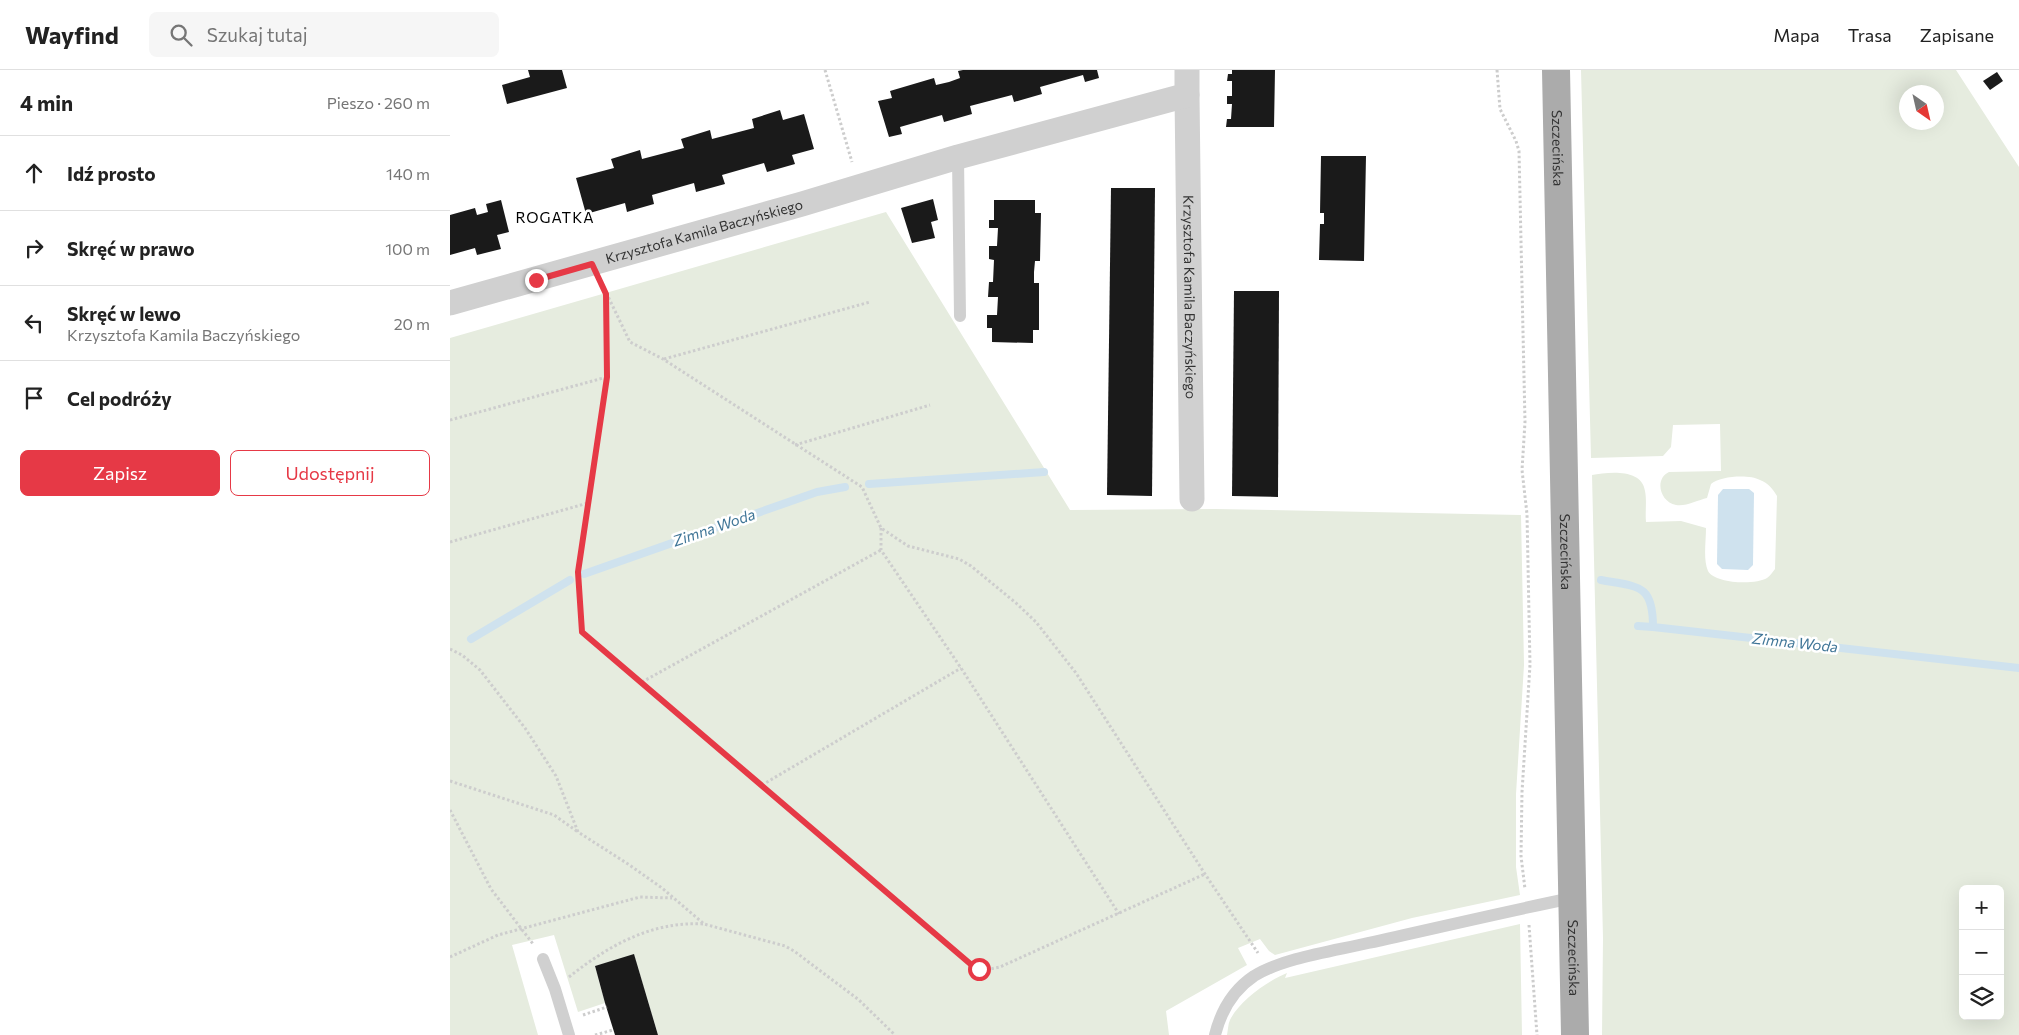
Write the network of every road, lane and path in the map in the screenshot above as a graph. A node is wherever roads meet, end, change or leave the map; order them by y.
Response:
1 (825, 70) edge
2 (1187, 70) edge
3 (1497, 70) edge
4 (1556, 70) edge
5 (1187, 95) junction
6 (958, 157) junction
7 (859, 187) junction
8 (592, 264) junction
9 (606, 294) junction
10 (870, 302) dead end
11 (450, 303) edge
12 (960, 316) dead end
13 (663, 359) junction
14 (607, 377) junction
15 (930, 405) dead end
16 (450, 420) edge
17 (794, 445) junction
18 (1192, 499) dead end
19 (588, 503) junction
20 (881, 528) junction
21 (450, 542) edge
22 (881, 550) junction
23 (450, 649) edge
24 (961, 668) junction
25 (642, 682) junction
26 (450, 781) edge
27 (762, 785) junction
28 (450, 810) edge
29 (578, 832) junction
30 (1205, 874) junction
31 (672, 898) junction
32 (1572, 898) junction
33 (1528, 908) junction
34 (1119, 914) junction
35 (704, 924) junction
36 (522, 929) junction
37 (450, 957) edge
38 (543, 959) joint
39 (1268, 969) junction
40 (555, 988) junction
41 (606, 1007) dead end
42 (585, 1022) dead end
43 (613, 1030) dead end
44 (569, 1035) edge
45 (595, 1035) edge
46 (895, 1035) edge
47 (1215, 1035) edge
48 (1537, 1035) edge
49 (1575, 1035) edge

1 - 7 path
2 - 5 street, Krzysztofa Kamila Baczyńskiego
3 - 33 path
4 - 32 main road, Szczecińska
5 - 6 street, Krzysztofa Kamila Baczyńskiego
5 - 18 street, Krzysztofa Kamila Baczyńskiego
6 - 7 street, Krzysztofa Kamila Baczyńskiego
6 - 12 lane
7 - 8 street, Krzysztofa Kamila Baczyńskiego
8 - 9 path
8 - 11 street, Krzysztofa Kamila Baczyńskiego
9 - 13 path
9 - 14 path
10 - 13 path
13 - 17 path
14 - 16 path
14 - 19 path
15 - 17 path
17 - 20 path
19 - 21 path
19 - 25 path
20 - 22 path
20 - 30 path
22 - 24 path
22 - 25 path
23 - 29 path
24 - 27 path
24 - 34 path
25 - 27 path
26 - 29 path
27 - 34 path
28 - 36 path
29 - 31 path
30 - 34 path
30 - 39 path
31 - 35 path
31 - 36 path
32 - 33 lane
32 - 49 main road, Szczecińska
33 - 39 lane
33 - 48 path
35 - 40 path
35 - 46 path
36 - 37 path
36 - 38 path
38 - 40 lane
39 - 47 lane
40 - 44 lane
41 - 42 path
43 - 45 path

